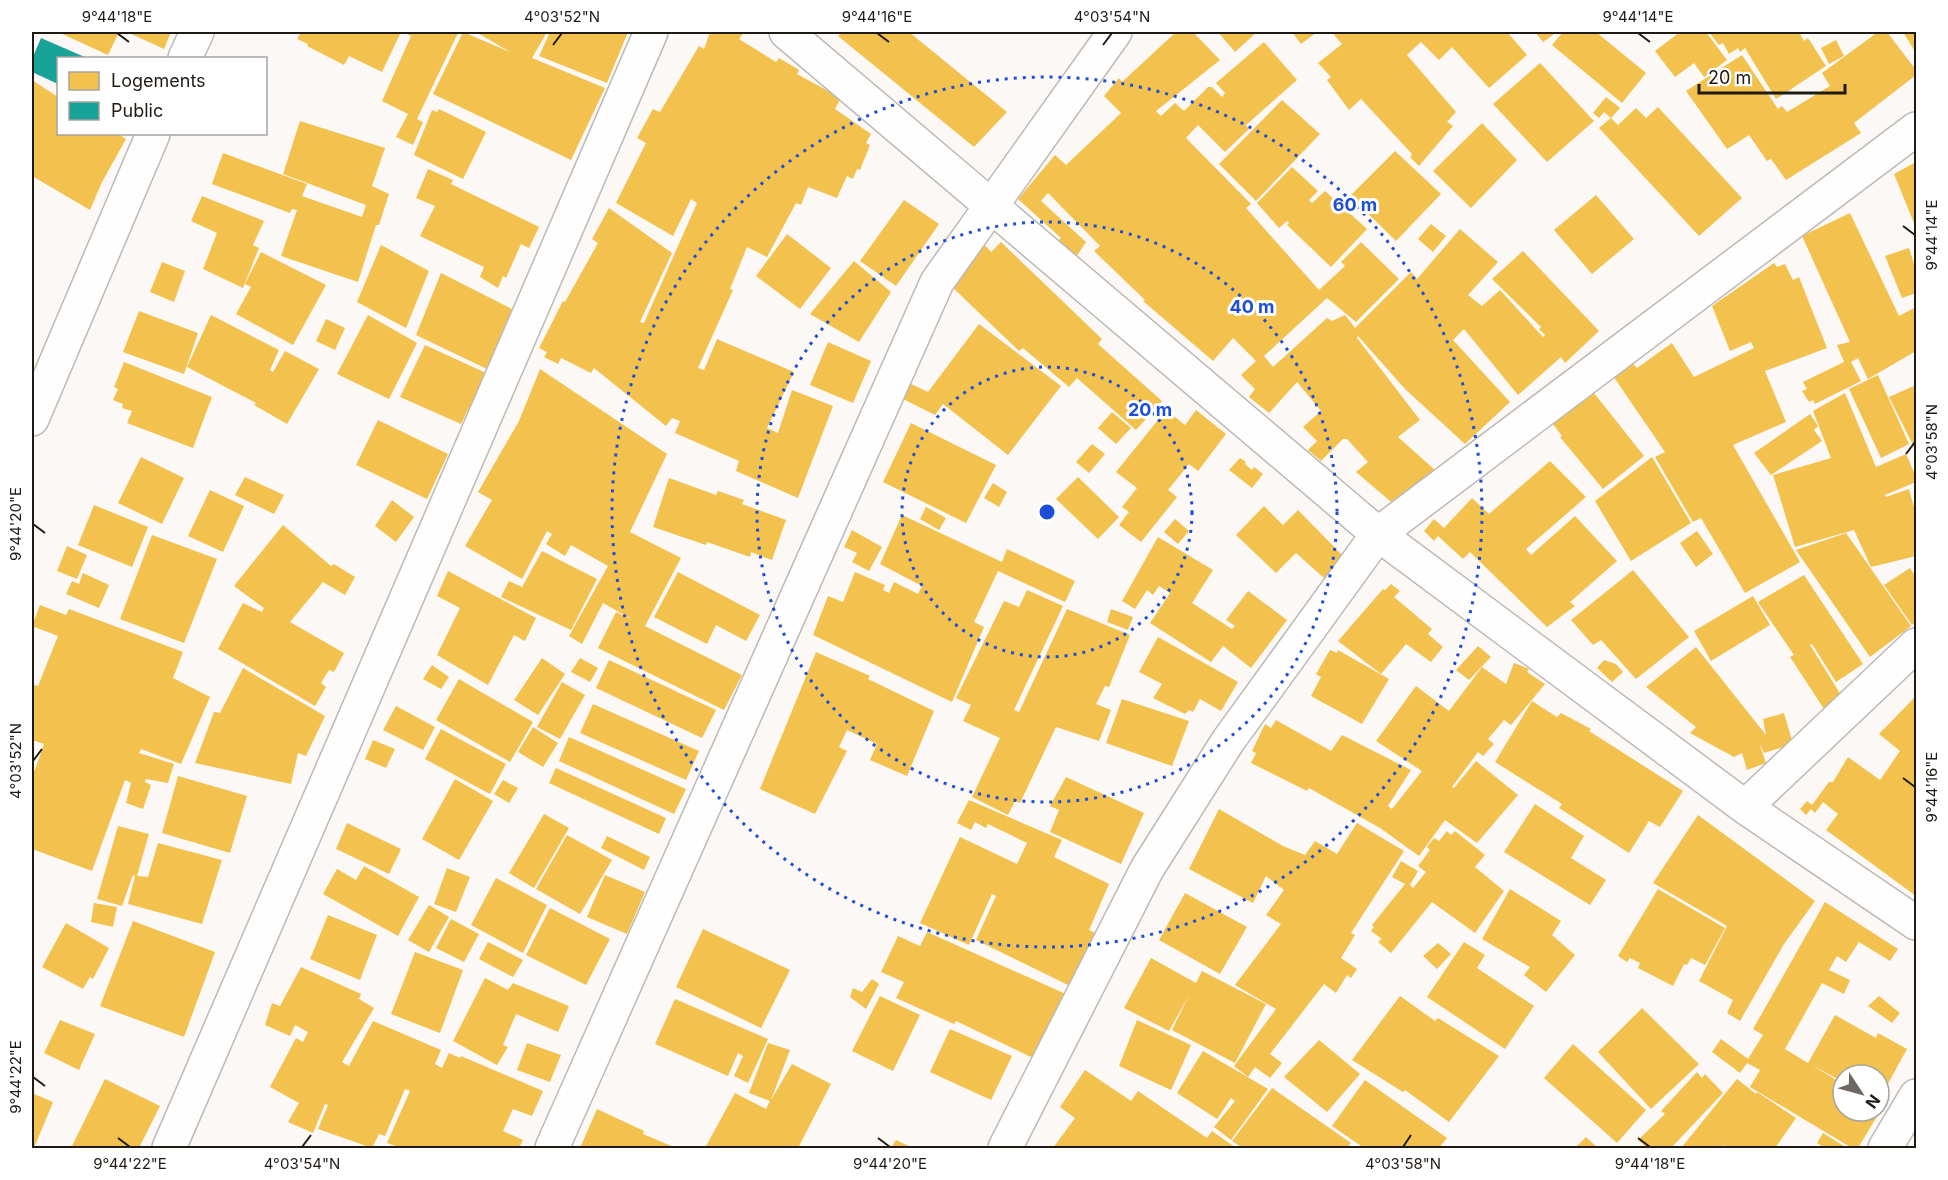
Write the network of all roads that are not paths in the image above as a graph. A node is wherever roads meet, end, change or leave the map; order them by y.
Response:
1 (197, 32) edge
2 (651, 32) edge
3 (786, 32) edge
4 (1115, 32) edge
5 (185, 57) edge
6 (1917, 129) edge
7 (153, 135) edge
8 (991, 206) junction
9 (32, 419) edge
10 (1378, 534) junction
11 (1917, 645) edge
12 (1745, 807) junction
13 (1917, 923) edge
14 (1917, 1096) edge
15 (169, 1149) edge
16 (552, 1149) edge
17 (1005, 1149) edge
18 (1885, 1149) edge

1 - 5 street
2 - 15 street
3 - 8 street
4 - 8 street
6 - 10 street
7 - 9 street
8 - 10 street
8 - 16 street
10 - 12 street
10 - 17 street
11 - 12 street
12 - 13 street
14 - 18 street

